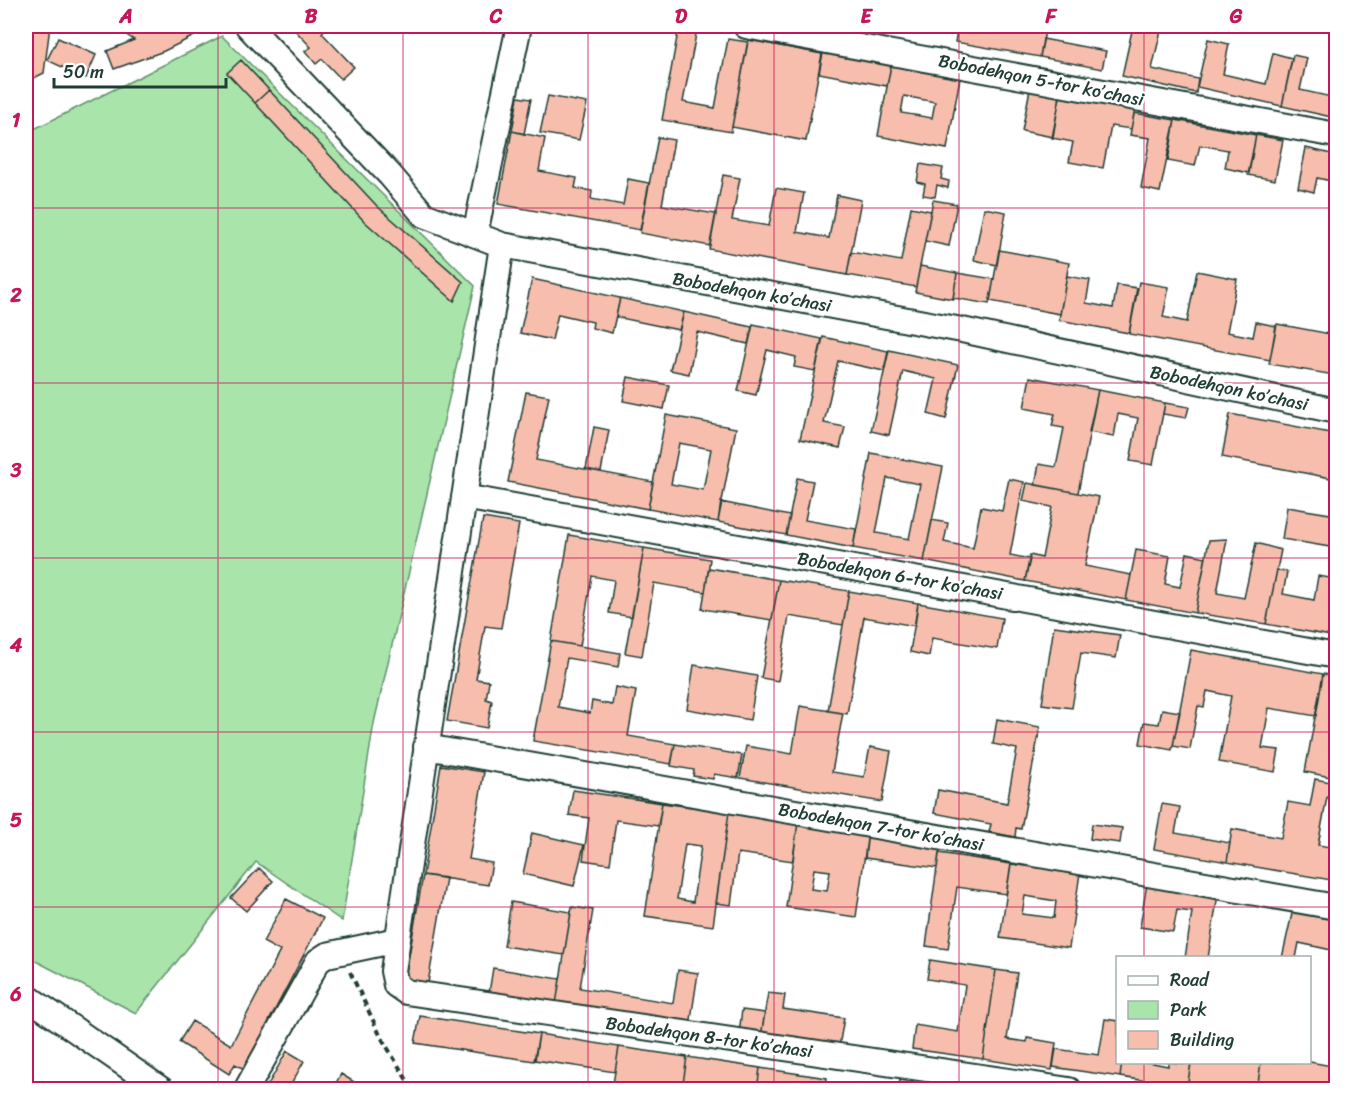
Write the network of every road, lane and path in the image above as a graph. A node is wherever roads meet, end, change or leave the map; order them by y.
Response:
1 (249, 26) edge
2 (519, 26) edge
3 (746, 26) edge
4 (1336, 135) edge
5 (475, 234) junction
6 (502, 245) junction
7 (1336, 411) edge
8 (464, 497) junction
9 (1336, 656) edge
10 (426, 747) junction
11 (1336, 907) edge
12 (397, 940) junction
13 (340, 952) junction
14 (26, 996) edge
15 (162, 1089) edge
16 (246, 1089) edge
17 (413, 1089) edge
18 (1069, 1089) edge

1 - 5 street, Bobodehqon koʼchasi
2 - 5 street
3 - 4 street, Bobodehqon 5-tor koʼchasi
5 - 6 street, Bobodehqon koʼchasi
6 - 7 street, Bobodehqon koʼchasi
6 - 8 street, Bobodehqon 8-tor koʼchasi
8 - 9 street, Bobodehqon 6-tor koʼchasi
8 - 10 street, Bobodehqon 8-tor koʼchasi
10 - 11 street, Bobodehqon 7-tor koʼchasi
10 - 12 street, Bobodehqon 8-tor koʼchasi
12 - 13 street
12 - 18 street, Bobodehqon 8-tor koʼchasi
13 - 16 street
13 - 17 path
14 - 15 street

